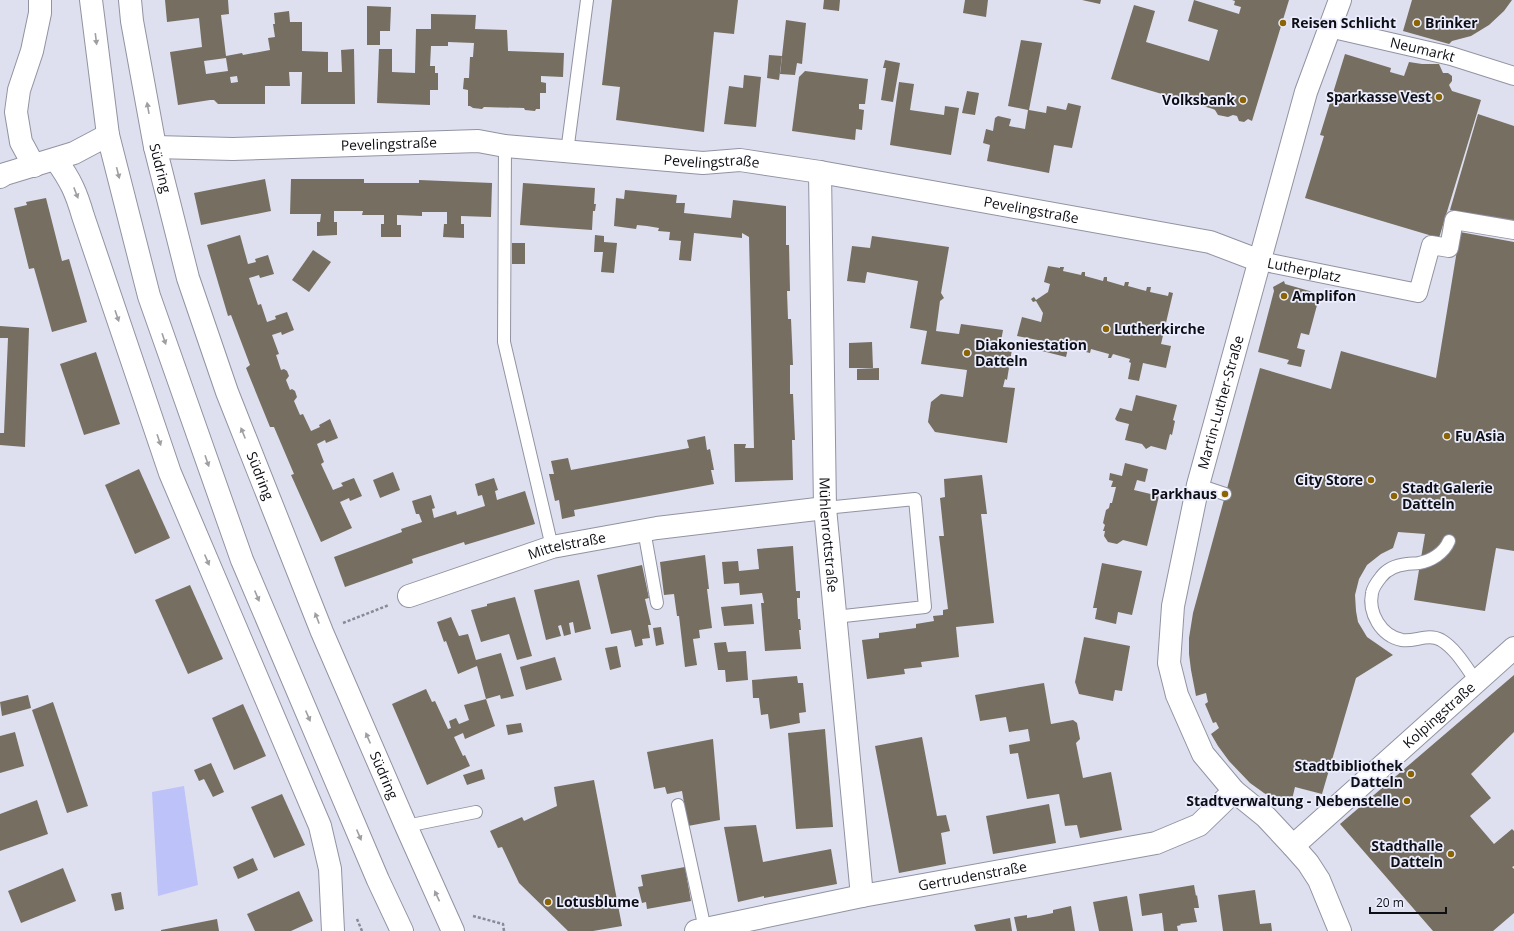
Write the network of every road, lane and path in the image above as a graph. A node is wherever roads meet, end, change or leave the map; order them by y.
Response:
1 (40, 0) edge
2 (91, 0) edge
3 (130, 0) edge
4 (587, 0) edge
5 (1340, 0) edge
6 (1329, 28) junction
7 (1514, 76) edge
8 (108, 136) junction
9 (505, 146) junction
10 (155, 147) junction
11 (568, 152) junction
12 (56, 160) junction
13 (34, 166) junction
14 (820, 172) junction
15 (0, 177) edge
16 (1514, 230) edge
17 (1260, 261) junction
18 (1198, 485) junction
19 (1225, 494) dead end
20 (825, 508) junction
21 (644, 530) junction
22 (1449, 541) dead end
23 (552, 547) junction
24 (409, 596) joint
25 (657, 603) dead end
26 (835, 617) junction
27 (322, 632) junction
28 (1514, 648) edge
29 (1476, 681) junction
30 (1234, 791) junction
31 (678, 805) dead end
32 (476, 812) dead end
33 (406, 826) junction
34 (1293, 846) junction
35 (862, 896) junction
36 (503, 924) dead end
37 (700, 930) edge
38 (333, 931) edge
39 (402, 931) edge
40 (453, 931) edge
41 (504, 931) edge
42 (1340, 931) edge

1 - 13 street
2 -> 8 street
10 -> 3 street, Südring
4 - 11 lane
5 - 6 street, Martin-Luther-Straße
6 - 7 street, Neumarkt
6 - 17 street, Martin-Luther-Straße
8 - 12 street
8 -> 39 street
9 - 10 street, Pevelingstraße
9 - 11 street, Pevelingstraße
9 - 23 lane
27 -> 10 street, Südring
11 - 14 street, Pevelingstraße
12 - 13 street
12 -> 38 street
13 - 15 street
14 - 17 street, Pevelingstraße
14 - 20 street, Mühlenrottstraße
16 - 17 street, Lutherplatz
17 - 18 street, Martin-Luther-Straße
18 - 19 lane
18 - 30 street, Martin-Luther-Straße
20 - 21 street, Mittelstraße
20 - 26 street, Mühlenrottstraße
20 - 26 lane
21 - 23 street, Mittelstraße
21 - 25 lane
22 - 29 lane
23 - 24 street, Mittelstraße
24 - 27 path
26 - 35 street, Mühlenrottstraße
33 -> 27 street, Südring
28 - 29 street, Kolpingstraße
29 - 34 street, Kolpingstraße
30 - 34 street, Martin-Luther-Straße
30 - 35 street, Gertrudenstraße
31 - 37 lane
32 - 33 lane
40 -> 33 street, Südring
34 - 42 street, Martin-Luther-Straße
35 - 37 street, Gertrudenstraße
36 - 41 path

